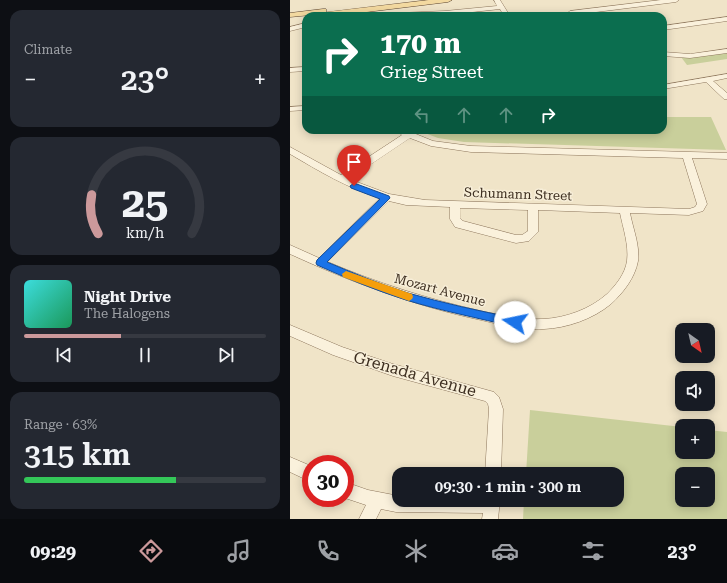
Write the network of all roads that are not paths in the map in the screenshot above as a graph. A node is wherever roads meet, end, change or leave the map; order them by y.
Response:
1 (422, 0) edge
2 (446, 0) edge
3 (498, 0) edge
4 (676, 0) edge
5 (502, 7) junction
6 (316, 12) edge
7 (347, 12) edge
8 (461, 12) edge
9 (505, 12) edge
10 (578, 12) edge
11 (302, 14) edge
12 (290, 15) edge
13 (302, 18) edge
14 (290, 19) edge
15 (727, 19) edge
16 (302, 26) edge
17 (667, 27) edge
18 (290, 29) edge
19 (727, 51) edge
20 (667, 54) edge
21 (302, 69) edge
22 (290, 70) edge
23 (727, 76) edge
24 (717, 78) junction
25 (707, 80) junction
26 (667, 86) edge
27 (727, 88) edge
28 (727, 97) edge
29 (302, 108) edge
30 (290, 109) edge
31 (408, 135) joint
32 (290, 150) edge
33 (687, 155) junction
34 (727, 156) edge
35 (342, 179) junction
36 (386, 198) junction
37 (455, 204) junction
38 (533, 208) junction
39 (624, 210) junction
40 (290, 249) edge
41 (320, 263) junction
42 (290, 330) edge
43 (290, 464) edge
44 (493, 467) edge
45 (302, 470) edge
46 (354, 493) edge
47 (377, 500) junction
48 (491, 508) edge
49 (368, 519) edge

1 - 6 main road
2 - 7 main road
3 - 5 street
4 - 10 street
5 - 8 street
5 - 9 street
11 - 12 main road
13 - 14 main road
15 - 17 street
16 - 18 street
19 - 20 street
21 - 22 street
23 - 24 street
24 - 25 street
24 - 27 street
25 - 26 street
25 - 28 street
29 - 30 street
31 - 33 street
31 - 35 street
32 - 35 street, Schumann Street
33 - 34 street
33 - 39 street, Schumann Street
35 - 36 street, Schumann Street
36 - 37 street, Schumann Street
36 - 41 street
37 - 38 street, Schumann Street
37 - 38 street
38 - 39 street, Schumann Street
39 - 41 street, Mozart Avenue
40 - 41 street, Mozart Avenue
42 - 44 street, Grenada Avenue
43 - 45 street
46 - 47 street
47 - 48 street
47 - 49 street

